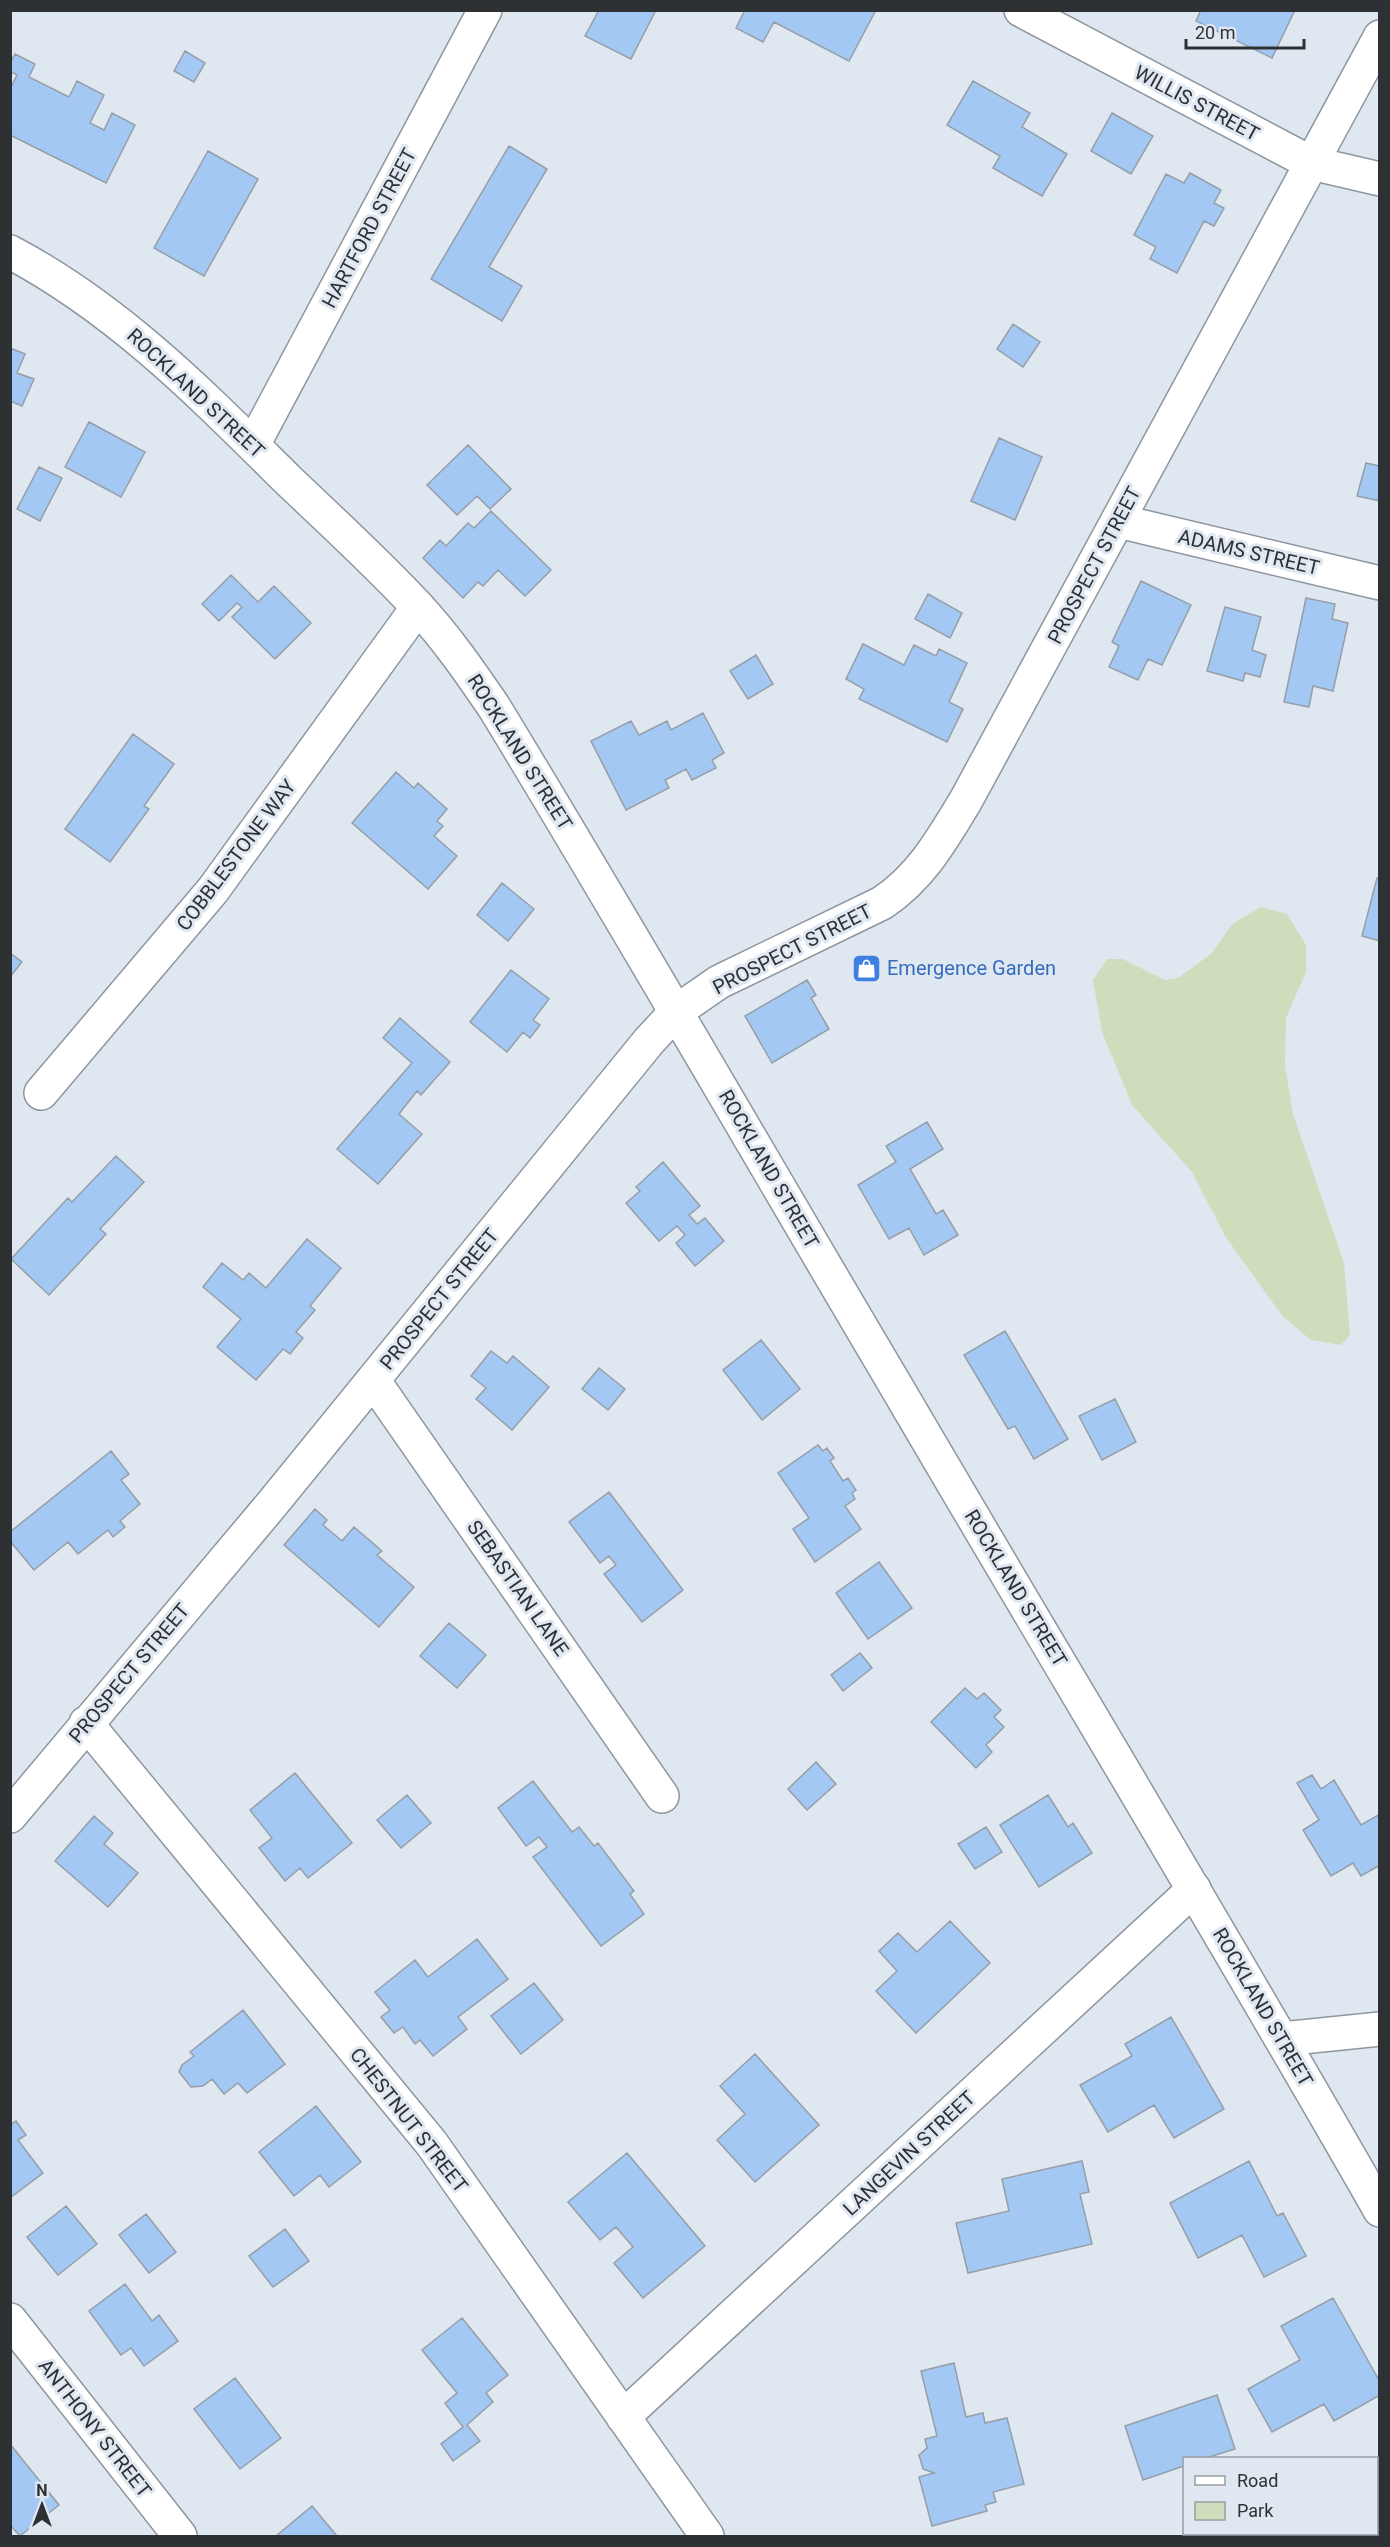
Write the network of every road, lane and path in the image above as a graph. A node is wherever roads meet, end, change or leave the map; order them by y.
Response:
1 (485, 10) edge
2 (1021, 10) edge
3 (1380, 37) edge
4 (1311, 163) junction
5 (1380, 179) edge
6 (10, 252) edge
7 (253, 445) junction
8 (1118, 520) junction
9 (1380, 583) edge
10 (418, 607) junction
11 (677, 1011) junction
12 (41, 1093) dead end
13 (374, 1380) junction
14 (86, 1724) junction
15 (662, 1797) dead end
16 (10, 1816) edge
17 (1194, 1888) junction
18 (1380, 2029) edge
19 (1282, 2038) junction
20 (1380, 2210) edge
21 (10, 2320) edge
22 (623, 2417) junction
23 (180, 2536) edge
24 (707, 2536) edge

1 - 7 street, HARTFORD STREET
2 - 4 street, WILLIS STREET
3 - 4 street, PROSPECT STREET
4 - 5 street, WILLIS STREET
4 - 8 street, PROSPECT STREET
6 - 7 street, ROCKLAND STREET
7 - 10 street, ROCKLAND STREET
8 - 9 street, ADAMS STREET
8 - 11 street, PROSPECT STREET
10 - 11 street, ROCKLAND STREET
10 - 12 street, COBBLESTONE WAY
11 - 13 street, PROSPECT STREET
11 - 17 street, ROCKLAND STREET
13 - 14 street, PROSPECT STREET
13 - 15 street, SEBASTIAN LANE
14 - 16 street, PROSPECT STREET
14 - 22 street, CHESTNUT STREET
17 - 19 street, ROCKLAND STREET
17 - 22 street, LANGEVIN STREET
18 - 19 street
19 - 20 street, ROCKLAND STREET
21 - 23 street, ANTHONY STREET
22 - 24 street, CHESTNUT STREET

